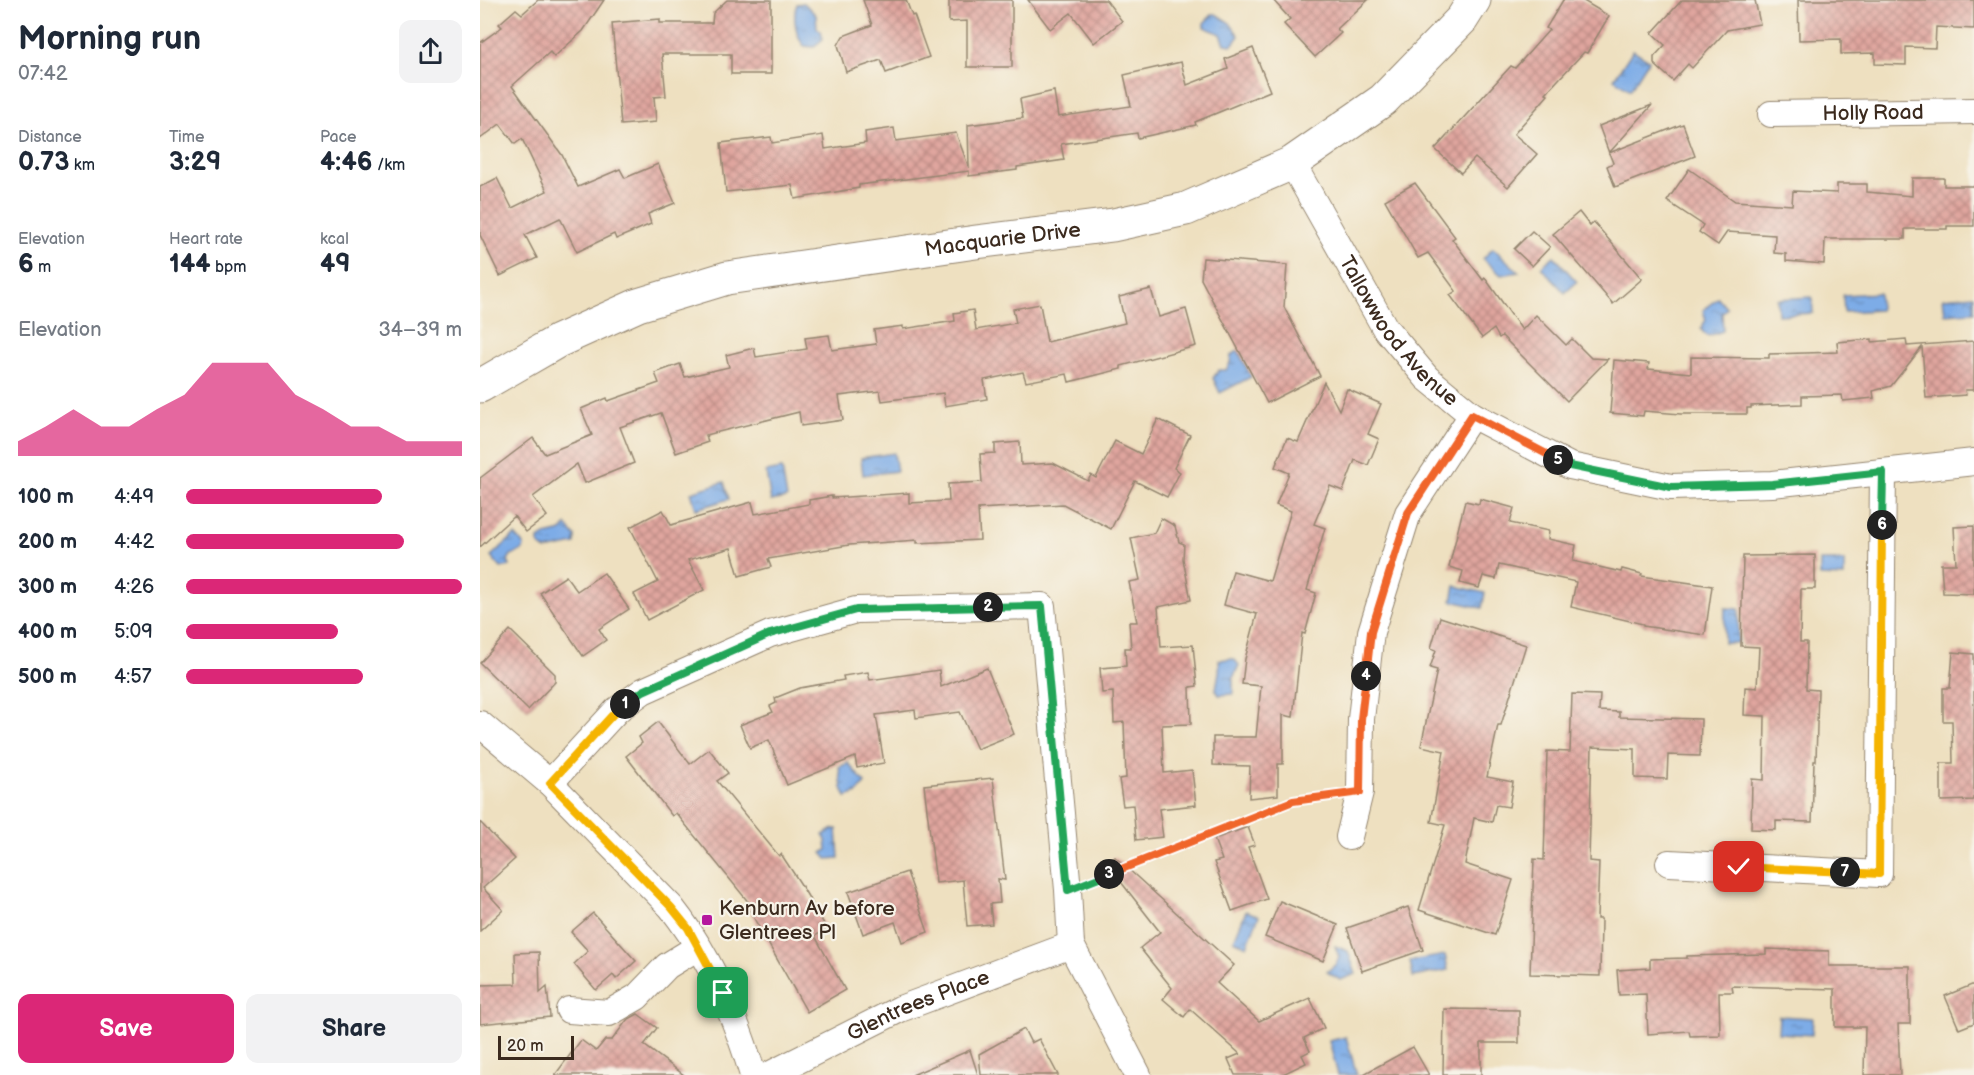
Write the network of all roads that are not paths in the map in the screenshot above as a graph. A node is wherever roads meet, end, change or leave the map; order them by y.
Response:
1 (1474, 0) edge
2 (1974, 111) edge
3 (1772, 114) dead end
4 (1292, 163) junction
5 (480, 386) edge
6 (1472, 415) junction
7 (1974, 462) edge
8 (1883, 472) junction
9 (480, 724) edge
10 (550, 783) junction
11 (1349, 837) dead end
12 (1669, 863) dead end
13 (1071, 945) junction
14 (698, 947) junction
15 (568, 1010) dead end
16 (753, 1075) edge
17 (769, 1075) edge
18 (1138, 1075) edge

1 - 4 main road, Macquarie Drive
2 - 3 street, Holly Road
4 - 5 main road, Macquarie Drive
4 - 6 street, Tallowwood Avenue
6 - 8 street, Tallowwood Avenue
6 - 11 street
7 - 8 street, Tallowwood Avenue
8 - 12 street
9 - 10 street
10 - 13 street
10 - 14 street
13 - 17 street, Glentrees Place
13 - 18 street
14 - 15 street
14 - 16 street

